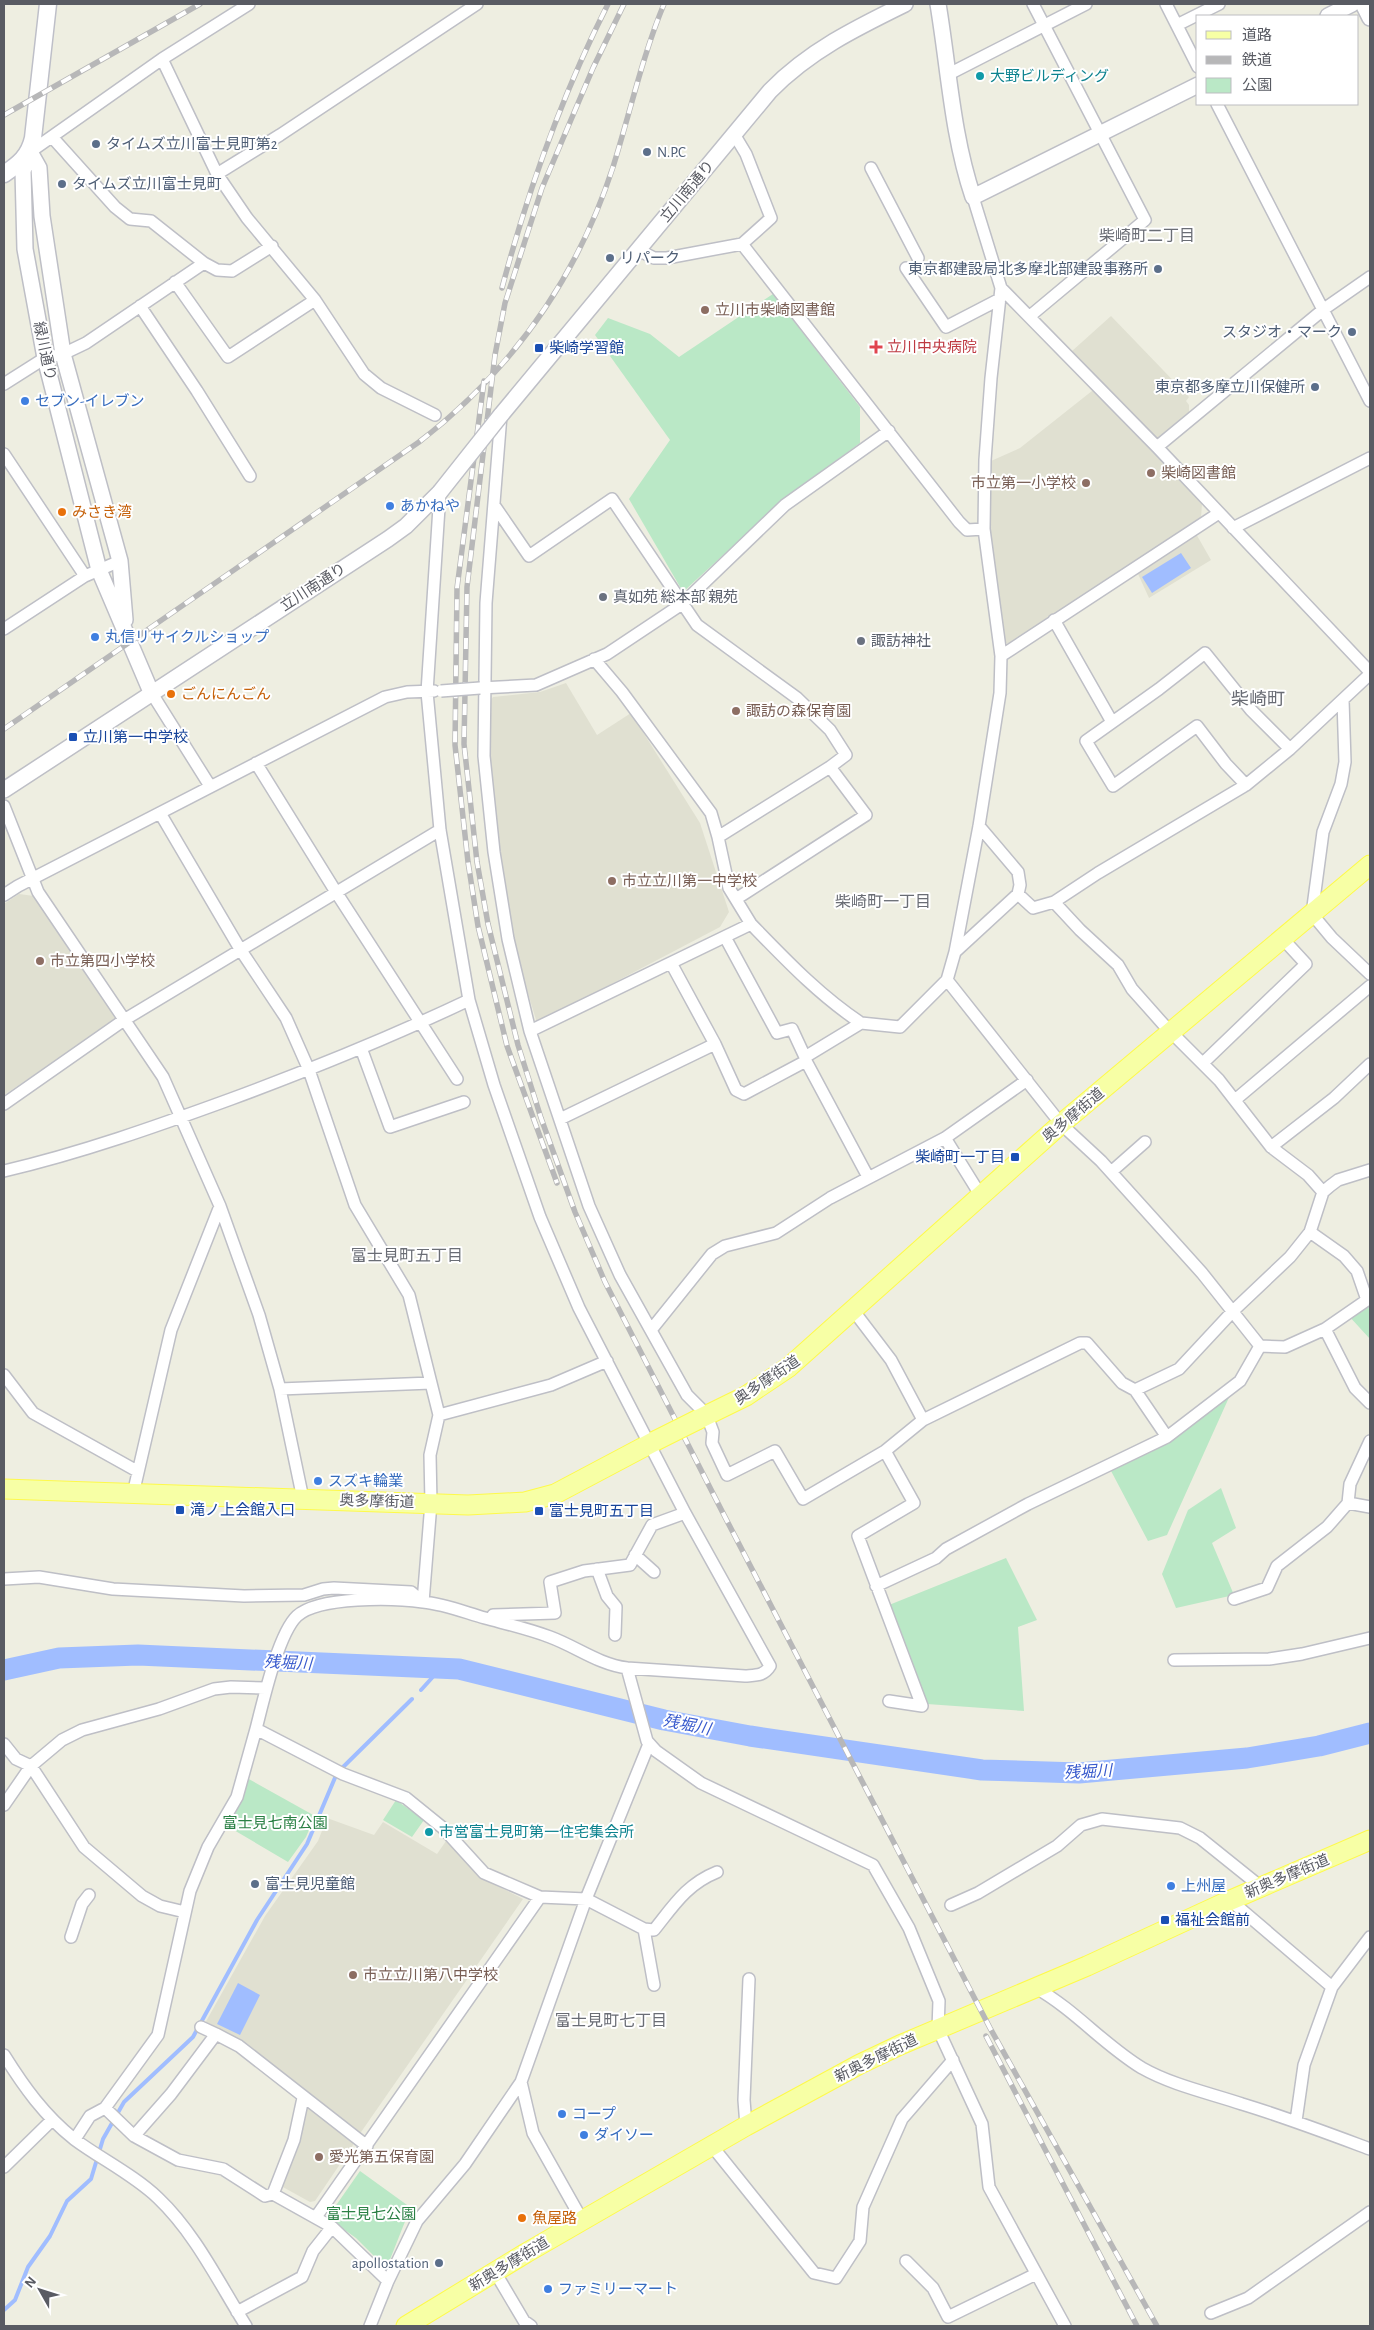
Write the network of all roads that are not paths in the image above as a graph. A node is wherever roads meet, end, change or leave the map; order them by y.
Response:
1 (48, 4) edge
2 (248, 4) edge
3 (477, 4) edge
4 (905, 4) edge
5 (938, 4) edge
6 (1033, 4) edge
7 (1086, 4) edge
8 (1166, 4) edge
9 (1219, 4) edge
10 (1352, 4) edge
11 (1363, 4) edge
12 (1197, 15) edge
13 (1330, 15) edge
14 (1196, 16) edge
15 (1370, 18) edge
16 (1044, 25) junction
17 (1177, 25) junction
18 (162, 59) junction
19 (1196, 63) edge
20 (949, 74) junction
21 (1196, 87) edge
22 (1218, 105) edge
23 (734, 134) junction
24 (1101, 134) junction
25 (52, 137) junction
26 (30, 152) junction
27 (871, 168) dead end
28 (4, 174) edge
29 (218, 174) junction
30 (973, 198) junction
31 (742, 244) junction
32 (272, 246) junction
33 (638, 250) junction
34 (918, 258) dead end
35 (204, 263) junction
36 (906, 268) dead end
37 (1370, 277) edge
38 (175, 282) junction
39 (1000, 293) junction
40 (315, 300) junction
41 (140, 306) junction
42 (1324, 309) junction
43 (1030, 316) junction
44 (63, 354) junction
45 (45, 358) junction
46 (4, 384) edge
47 (1370, 401) edge
48 (501, 415) junction
49 (434, 416) dead end
50 (889, 431) junction
51 (1156, 447) junction
52 (4, 454) edge
53 (1370, 458) edge
54 (250, 476) dead end
55 (440, 492) junction
56 (494, 505) junction
57 (1219, 513) junction
58 (1233, 528) junction
59 (984, 529) junction
60 (120, 561) junction
61 (99, 570) junction
62 (85, 576) junction
63 (682, 604) junction
64 (1054, 620) junction
65 (4, 629) edge
66 (125, 632) junction
67 (1001, 656) junction
68 (594, 659) junction
69 (1370, 673) edge
70 (483, 688) junction
71 (151, 692) junction
72 (427, 692) junction
73 (1344, 700) junction
74 (1112, 722) junction
75 (1290, 749) junction
76 (256, 763) junction
77 (830, 767) junction
78 (1246, 785) junction
79 (210, 786) junction
80 (4, 790) edge
81 (4, 806) edge
82 (160, 812) junction
83 (980, 826) junction
84 (440, 830) junction
85 (718, 837) junction
86 (1370, 865) edge
87 (33, 878) junction
88 (336, 892) junction
89 (1018, 894) junction
90 (4, 896) edge
91 (736, 899) junction
92 (1054, 902) junction
93 (1312, 914) junction
94 (752, 924) junction
95 (725, 937) junction
96 (1283, 939) junction
97 (240, 949) junction
98 (955, 952) junction
99 (671, 963) junction
100 (1370, 974) edge
101 (947, 980) junction
102 (1370, 986) edge
103 (469, 1000) junction
104 (124, 1020) junction
105 (422, 1022) junction
106 (861, 1023) junction
107 (530, 1031) junction
108 (1172, 1032) junction
109 (715, 1044) junction
110 (361, 1048) junction
111 (806, 1059) junction
112 (1203, 1063) junction
113 (1370, 1064) edge
114 (309, 1070) junction
115 (457, 1078) dead end
116 (1027, 1080) junction
117 (1235, 1100) junction
118 (464, 1102) dead end
119 (4, 1104) edge
120 (182, 1117) junction
121 (560, 1119) junction
122 (1061, 1124) junction
123 (945, 1138) junction
124 (1145, 1142) dead end
125 (1271, 1147) junction
126 (1370, 1170) edge
127 (4, 1171) edge
128 (1111, 1172) junction
129 (866, 1178) junction
130 (1323, 1192) junction
131 (981, 1196) junction
132 (220, 1206) junction
133 (1310, 1232) junction
134 (1369, 1300) edge
135 (854, 1310) junction
136 (1233, 1311) junction
137 (651, 1330) junction
138 (1325, 1330) junction
139 (1260, 1346) junction
140 (607, 1361) junction
141 (4, 1375) edge
142 (431, 1382) junction
143 (280, 1389) junction
144 (1134, 1390) junction
145 (1370, 1403) edge
146 (439, 1415) junction
147 (700, 1418) junction
148 (923, 1420) junction
149 (1167, 1437) junction
150 (1370, 1440) edge
151 (653, 1442) junction
152 (885, 1451) junction
153 (137, 1471) junction
154 (4, 1490) edge
155 (132, 1494) junction
156 (303, 1499) junction
157 (432, 1503) junction
158 (1348, 1503) junction
159 (1370, 1507) edge
160 (685, 1513) junction
161 (635, 1555) junction
162 (597, 1570) junction
163 (654, 1572) dead end
164 (4, 1579) edge
165 (876, 1586) junction
166 (1234, 1599) dead end
167 (423, 1602) junction
168 (452, 1607) junction
169 (615, 1635) dead end
170 (1370, 1638) edge
171 (1174, 1660) dead end
172 (627, 1668) junction
173 (266, 1686) junction
174 (889, 1700) dead end
175 (256, 1729) junction
176 (648, 1743) junction
177 (4, 1744) edge
178 (31, 1766) junction
179 (4, 1805) edge
180 (1370, 1840) edge
181 (717, 1872) dead end
182 (1261, 1886) junction
183 (89, 1895) dead end
184 (540, 1897) junction
185 (586, 1899) junction
186 (1230, 1900) junction
187 (951, 1906) dead end
188 (186, 1912) junction
189 (644, 1929) junction
190 (71, 1936) dead end
191 (1369, 1940) edge
192 (748, 1979) dead end
193 (654, 1984) dead end
194 (1332, 1987) junction
195 (1036, 1988) junction
196 (201, 2027) dead end
197 (938, 2029) junction
198 (216, 2034) junction
199 (4, 2055) edge
200 (953, 2060) junction
201 (521, 2082) junction
202 (303, 2098) junction
203 (112, 2115) junction
204 (52, 2120) junction
205 (1296, 2121) junction
206 (746, 2126) junction
207 (134, 2136) junction
208 (75, 2139) junction
209 (367, 2146) junction
210 (712, 2146) junction
211 (1370, 2149) edge
212 (4, 2168) edge
213 (273, 2194) junction
214 (1370, 2212) edge
215 (316, 2217) junction
216 (582, 2220) junction
217 (332, 2227) junction
218 (906, 2261) dead end
219 (495, 2272) junction
220 (1036, 2274) junction
221 (388, 2281) junction
222 (237, 2312) junction
223 (1211, 2313) dead end
224 (246, 2326) edge
225 (370, 2326) edge
226 (406, 2326) edge
227 (531, 2326) edge
228 (1065, 2326) edge

1 - 26 main road, 緑川通り
2 - 18 street
3 - 29 street
4 - 23 street, 立川南通り
5 - 20 street
6 - 16 street
7 - 16 street
8 - 17 street
9 - 12 street
10 - 13 street
11 - 15 street
14 - 17 street
16 - 20 street
16 - 24 street
17 - 19 street
18 - 25 street
18 - 29 street
20 - 30 street
21 - 24 street
22 - 42 street
23 - 31 street
23 - 33 street, 立川南通り
24 - 30 street
24 - 43 street
25 - 26 street
25 - 35 street
26 - 28 main road
26 - 44 street, 緑川通り
26 - 45 street, 緑川通り
27 - 34 street
29 - 32 street
30 - 39 street
31 - 33 street
31 - 50 street
32 - 35 street
32 - 40 street
33 - 48 street, 立川南通り
35 - 38 street
36 - 39 street
37 - 42 street
38 - 40 street
38 - 41 street
39 - 43 street
39 - 59 street
40 - 49 street
41 - 44 street
41 - 54 street
42 - 47 street
42 - 51 street
43 - 51 street
44 - 45 street
44 - 60 street, 緑川通り
45 - 46 street
45 - 61 street, 緑川通り
48 - 55 street, 立川南通り, bridge
48 - 56 street
50 - 59 street
50 - 63 street
51 - 57 street
52 - 62 street
53 - 58 street
55 - 71 street, 立川南通り
55 - 72 street
56 - 63 street
56 - 70 street
57 - 58 street
57 - 64 street
58 - 69 street
59 - 67 street
60 - 61 street
60 - 66 street, 緑川通り
61 - 62 street
61 - 66 street, 緑川通り
62 - 65 street
63 - 68 street
63 - 77 street
64 - 67 street
64 - 74 street
66 - 71 street, 緑川通り
67 - 83 street
68 - 70 street
68 - 85 street
69 - 73 street
70 - 72 street, bridge
70 - 107 street
71 - 79 street
71 - 80 street, 立川南通り
72 - 76 street
72 - 84 street
73 - 75 street
73 - 93 street
74 - 75 street
74 - 78 street
75 - 78 street
76 - 79 street
76 - 88 street
77 - 85 street
77 - 91 street
78 - 92 street
79 - 82 street
81 - 87 street
82 - 87 street
82 - 97 street
83 - 89 street
83 - 98 street
84 - 88 street
84 - 103 street
85 - 91 street
86 - 93 main road, 奥多摩街道
87 - 90 street
87 - 104 street
88 - 97 street
88 - 105 street
89 - 92 street
89 - 98 street
91 - 94 street
92 - 108 street
93 - 96 main road, 奥多摩街道
93 - 100 street
94 - 95 street
94 - 106 street
95 - 99 street
95 - 111 street
96 - 108 main road, 奥多摩街道
96 - 112 street
97 - 104 street
97 - 114 street
98 - 101 street
99 - 107 street
99 - 109 street
101 - 106 street
101 - 116 street
102 - 117 street
103 - 105 street
103 - 140 street
104 - 119 street
104 - 120 street
105 - 110 street
105 - 115 street
106 - 111 street
107 - 121 street
108 - 112 street
108 - 122 main road, 奥多摩街道
109 - 111 street
109 - 121 street
110 - 114 street
110 - 118 street
111 - 129 street
112 - 117 street
113 - 125 street
114 - 120 street
114 - 142 street
116 - 122 street
116 - 123 street
117 - 125 street
120 - 127 street
120 - 132 street
121 - 137 street
122 - 128 street
122 - 131 main road, 奥多摩街道
123 - 129 street
123 - 131 street
124 - 128 street
125 - 130 street
126 - 130 street
128 - 136 street
129 - 137 street
130 - 133 street
131 - 135 main road, 奥多摩街道
132 - 143 street
132 - 153 street
133 - 134 street
133 - 136 street
134 - 138 street
135 - 147 main road, 奥多摩街道
135 - 148 street
136 - 139 street
136 - 144 street
137 - 147 street
138 - 139 street
138 - 145 street
139 - 149 street
140 - 146 street
140 - 151 street
141 - 153 street
142 - 143 street
142 - 146 street
143 - 156 street
144 - 148 street
144 - 149 street
146 - 157 street
147 - 151 main road, 奥多摩街道, bridge
147 - 152 street
148 - 152 street
149 - 165 street
150 - 158 street
151 - 157 main road, 奥多摩街道
151 - 160 street
152 - 165 street
153 - 155 street
154 - 155 main road, 奥多摩街道
155 - 156 main road, 奥多摩街道
156 - 157 main road, 奥多摩街道
157 - 167 street
158 - 159 street
158 - 166 street
160 - 161 street
160 - 172 street
161 - 162 street
161 - 163 street
162 - 168 street
162 - 169 street
164 - 167 street
165 - 174 street
167 - 168 street
167 - 173 street
168 - 172 street
170 - 171 street
172 - 176 street
173 - 175 street
173 - 178 street
175 - 184 street
175 - 188 street
176 - 185 street
176 - 197 street
177 - 178 street
178 - 179 street
178 - 188 street
180 - 182 main road, 新奥多摩街道
181 - 189 street
182 - 186 main road, 新奥多摩街道
182 - 187 street
183 - 190 street
184 - 185 street
184 - 209 street
185 - 189 street
185 - 201 street
186 - 194 street
186 - 195 main road, 新奥多摩街道
188 - 203 street
189 - 193 street
191 - 194 street
192 - 206 street
194 - 205 street
195 - 197 main road, 新奥多摩街道
195 - 205 street
196 - 198 street
197 - 200 street
197 - 206 main road, 新奥多摩街道
198 - 202 street
198 - 207 street
199 - 204 street
200 - 210 street
200 - 220 street
201 - 216 street
201 - 221 street
202 - 209 street
202 - 213 street
203 - 207 street
203 - 208 street
204 - 208 street
204 - 212 street
205 - 211 street
206 - 210 main road, 新奥多摩街道
207 - 213 street
208 - 222 street
209 - 215 street
210 - 216 main road, 新奥多摩街道
213 - 215 street
214 - 223 street
215 - 217 street
216 - 219 main road, 新奥多摩街道
217 - 221 street
217 - 222 street
218 - 220 street
219 - 226 main road, 新奥多摩街道
219 - 227 street
220 - 228 street
221 - 225 street
222 - 224 street

